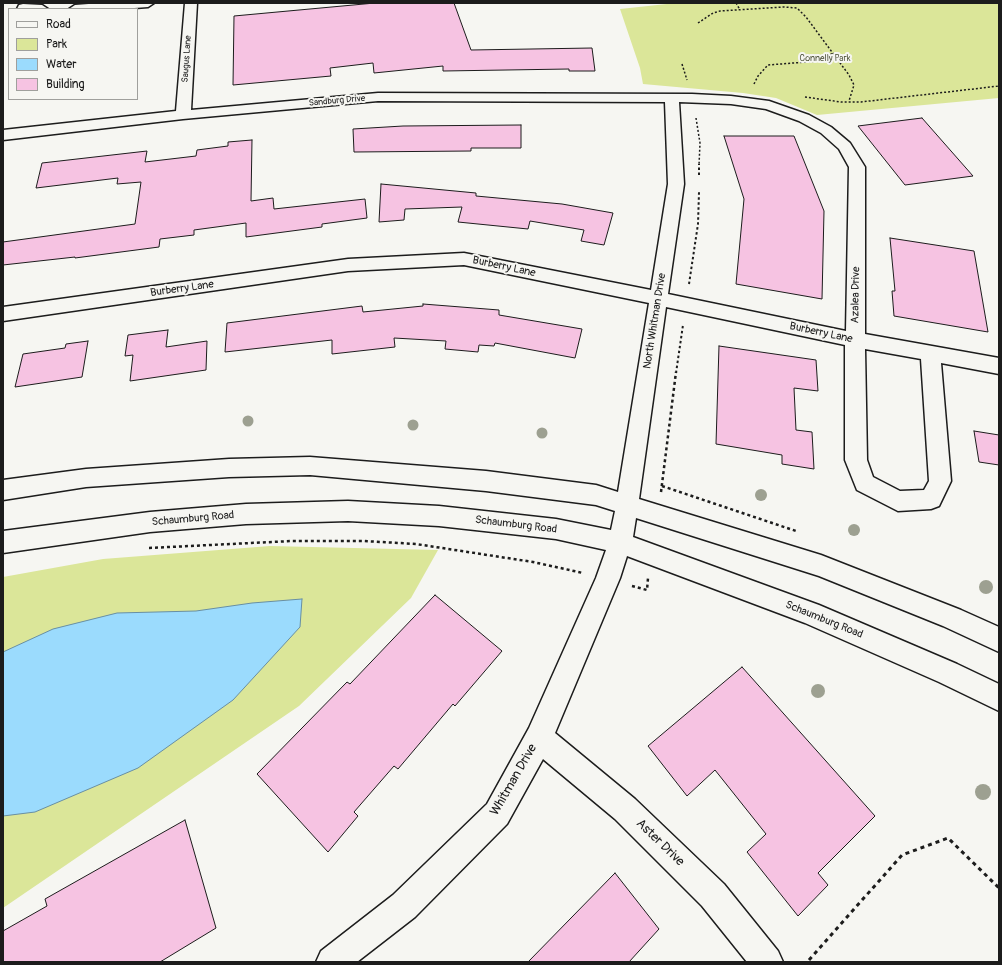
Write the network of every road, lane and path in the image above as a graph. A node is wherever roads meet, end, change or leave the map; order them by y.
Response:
1 (148, 3) edge
2 (191, 3) edge
3 (736, 3) edge
4 (87, 8) edge
5 (740, 10) junction
6 (698, 23) dead end
7 (833, 53) junction
8 (682, 64) dead end
9 (687, 81) dead end
10 (999, 86) edge
11 (751, 90) dead end
12 (798, 96) dead end
13 (672, 98) junction
14 (849, 102) junction
15 (183, 115) junction
16 (3, 135) edge
17 (658, 299) junction
18 (3, 314) edge
19 (855, 340) junction
20 (930, 353) junction
21 (999, 366) edge
22 (3, 490) edge
23 (627, 504) junction
24 (3, 542) edge
25 (620, 543) junction
26 (148, 548) dead end
27 (608, 578) junction
28 (647, 590) dead end
29 (999, 640) edge
30 (999, 698) edge
31 (539, 738) junction
32 (999, 888) edge
33 (809, 960) dead end
34 (332, 962) edge
35 (767, 962) edge

1 - 4 street
2 - 15 street, Saugus Lane
3 - 5 path
5 - 6 path
5 - 7 path
7 - 11 path
7 - 14 path
8 - 9 path
10 - 14 path
12 - 14 path
13 - 15 street, Sandburg Drive
13 - 17 street, North Whitman Drive
13 - 19 street, Azalea Drive
15 - 16 street, Sandburg Drive
17 - 18 street, Burberry Lane
17 - 19 street, Burberry Lane
17 - 23 street, North Whitman Drive
19 - 20 street, Burberry Lane
19 - 20 street, Azalea Drive
20 - 21 street, Burberry Lane
22 - 23 street
23 - 25 street, North Whitman Drive
23 - 29 street
24 - 25 street, Schaumburg Road
25 - 27 street, Whitman Drive
25 - 30 street, Schaumburg Road
26 - 27 path
27 - 28 path
27 - 31 street, Whitman Drive
31 - 34 street, Whitman Drive
31 - 35 street, Aster Drive
32 - 33 path

